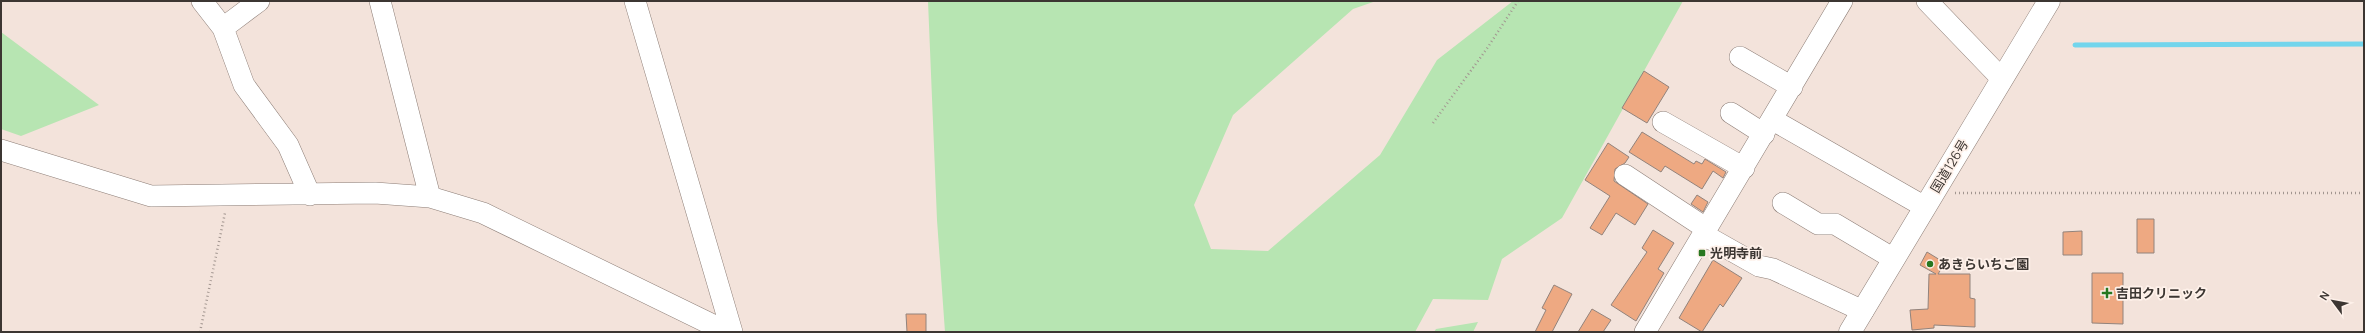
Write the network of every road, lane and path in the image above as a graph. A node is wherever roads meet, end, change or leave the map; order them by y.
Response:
1 (202, 1) edge
2 (259, 1) edge
3 (380, 1) edge
4 (635, 1) edge
5 (1518, 1) edge
6 (1842, 1) edge
7 (1927, 1) edge
8 (2049, 1) edge
9 (223, 28) junction
10 (1740, 57) dead end
11 (2002, 79) junction
12 (1792, 87) junction
13 (1731, 113) dead end
14 (1663, 122) dead end
15 (1433, 123) dead end
16 (1768, 127) junction
17 (1, 150) edge
18 (1744, 168) junction
19 (1625, 175) dead end
20 (2364, 193) edge
21 (310, 195) junction
22 (228, 197) junction
23 (430, 197) junction
24 (1929, 200) junction
25 (1783, 203) dead end
26 (1706, 232) junction
27 (1894, 259) junction
28 (1863, 311) junction
29 (200, 332) edge
30 (727, 332) edge
31 (732, 332) edge
32 (1645, 332) edge
33 (1850, 332) edge

1 - 9 street
2 - 9 street
3 - 23 street
4 - 31 street
5 - 15 path
6 - 12 street
7 - 11 street
8 - 11 highway, 国道126号
9 - 21 street
10 - 12 street
11 - 24 highway, 国道126号
12 - 16 street
13 - 16 street
14 - 18 street
16 - 18 street
16 - 24 street
17 - 22 street
18 - 26 street
19 - 26 street
20 - 24 path
21 - 22 street
21 - 23 street
22 - 29 path
23 - 30 street
24 - 27 highway, 国道126号
25 - 27 street
26 - 28 street
26 - 32 street
27 - 28 highway, 国道126号
28 - 33 highway, 国道126号

